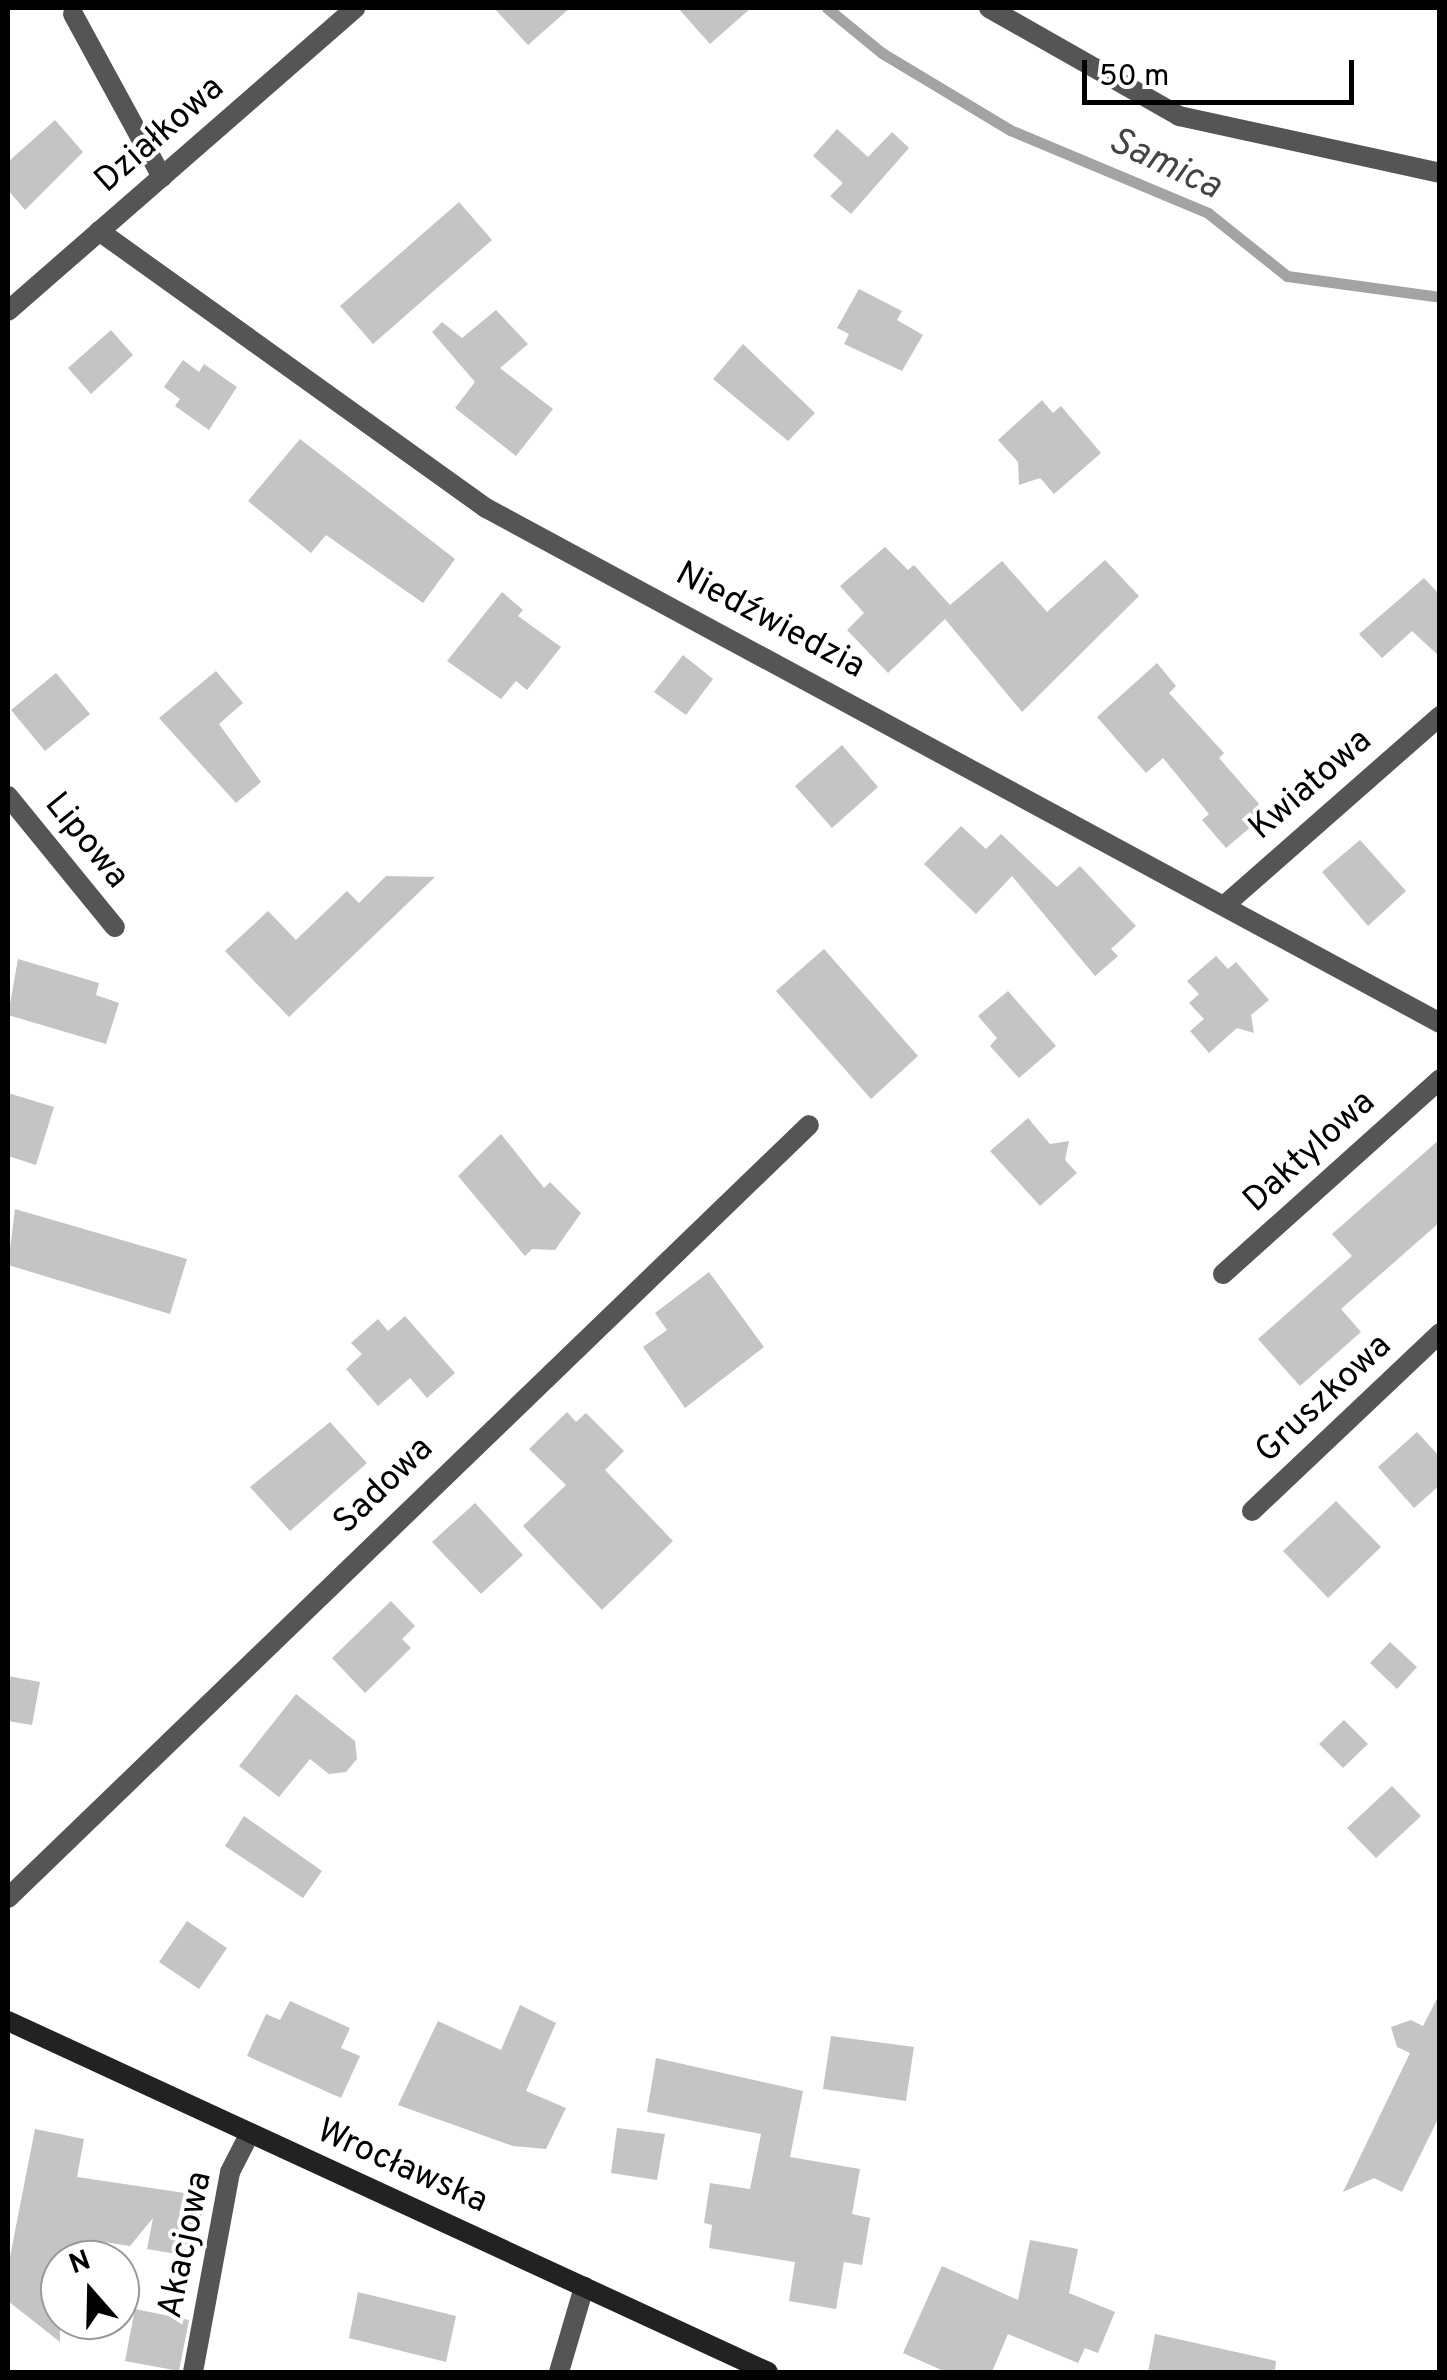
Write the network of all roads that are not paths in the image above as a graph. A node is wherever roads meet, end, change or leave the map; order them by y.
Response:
1 (356, 8) edge
2 (989, 8) edge
3 (72, 14) dead end
4 (1440, 173) edge
5 (162, 177) junction
6 (99, 231) junction
7 (8, 311) edge
8 (1440, 716) edge
9 (13, 802) edge
10 (8, 829) edge
11 (1226, 904) junction
12 (114, 926) dead end
13 (1440, 1023) edge
14 (1440, 1079) edge
15 (810, 1125) dead end
16 (1223, 1274) dead end
17 (1440, 1333) edge
18 (1252, 1510) dead end
19 (8, 1898) edge
20 (8, 2022) edge
21 (250, 2133) junction
22 (584, 2286) junction
23 (193, 2372) edge
24 (559, 2372) edge
25 (768, 2372) edge

1 - 5 street, Działkowa
2 - 4 street
3 - 5 street
5 - 6 street, Działkowa
6 - 7 street, Działkowa
6 - 11 street, Niedźwiedzia
8 - 11 street, Kwiatowa
9 - 10 street
9 - 12 street, Lipowa
11 - 13 street, Niedźwiedzia
14 - 16 street, Daktylowa
15 - 19 street, Sadowa
17 - 18 street, Gruszkowa
20 - 21 main road, Wrocławska
21 - 22 main road, Wrocławska
21 - 23 street, Akacjowa
22 - 24 street
22 - 25 main road, Wrocławska

